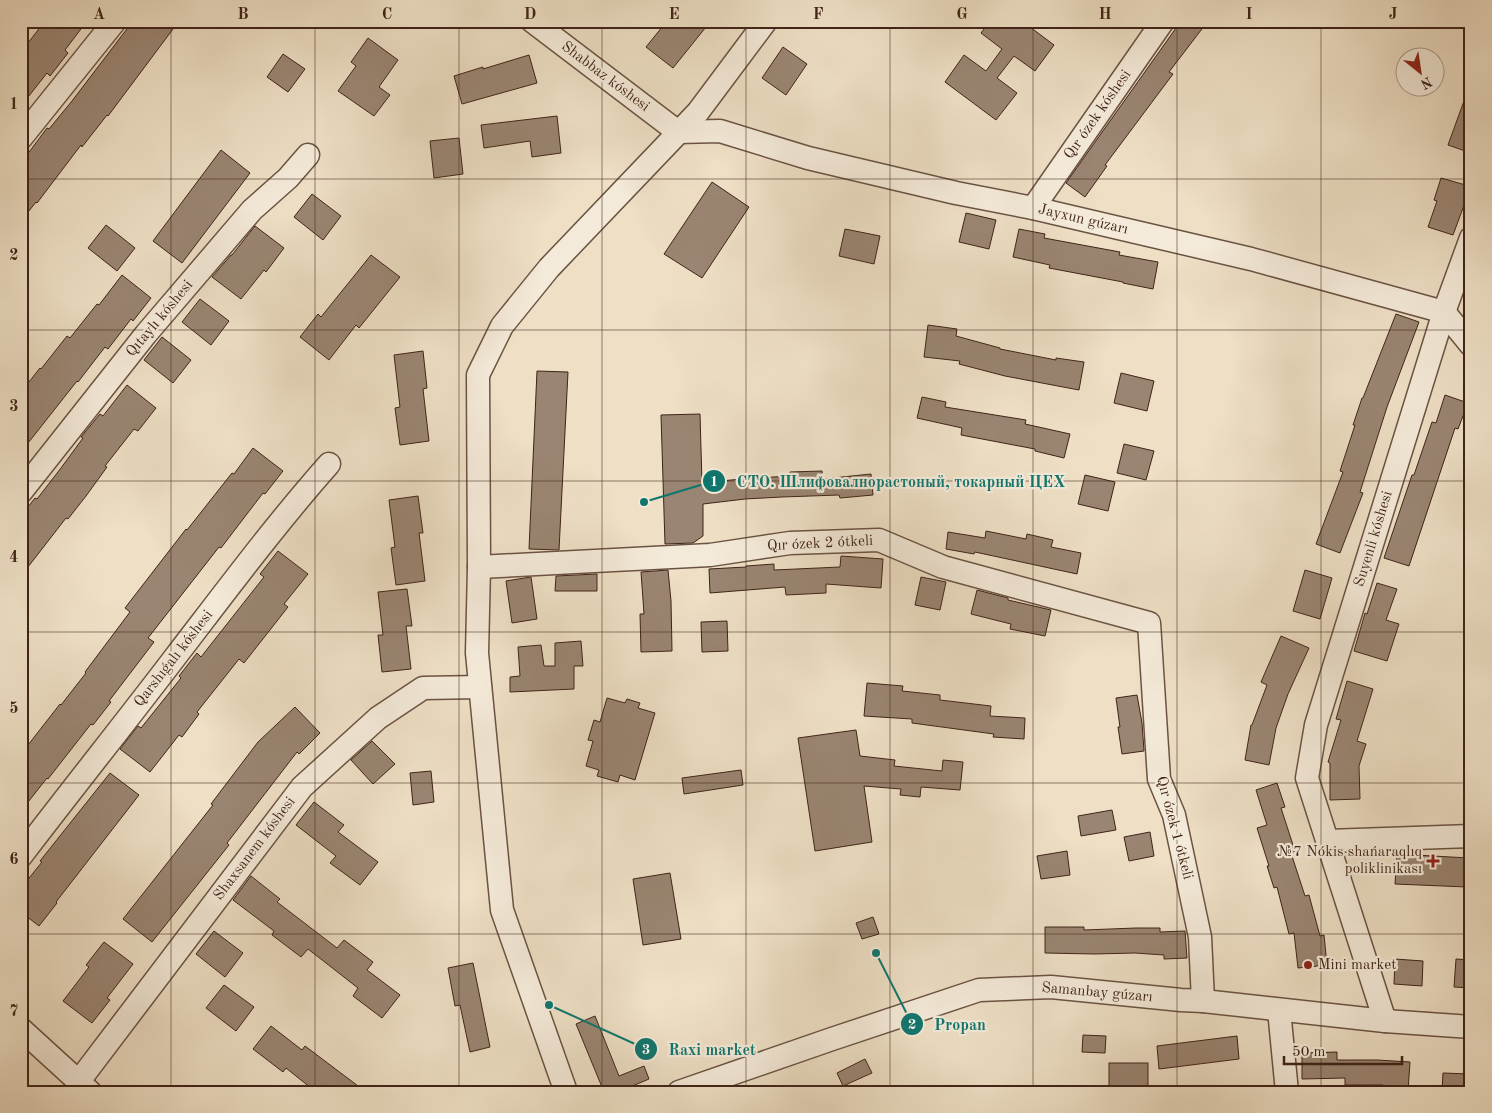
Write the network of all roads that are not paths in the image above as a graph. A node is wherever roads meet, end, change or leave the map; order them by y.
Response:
1 (115, 21) edge
2 (532, 21) edge
3 (766, 21) edge
4 (1163, 21) edge
5 (678, 132) junction
6 (21, 138) edge
7 (308, 155) dead end
8 (1032, 208) junction
9 (1471, 238) edge
10 (1444, 312) junction
11 (1471, 345) edge
12 (329, 464) dead end
13 (21, 492) edge
14 (479, 567) junction
15 (1149, 623) joint
16 (480, 687) junction
17 (1471, 836) edge
18 (1328, 841) junction
19 (21, 856) edge
20 (1203, 1001) junction
21 (1279, 1010) junction
22 (1385, 1021) junction
23 (1471, 1027) edge
24 (21, 1029) edge
25 (85, 1086) edge
26 (566, 1092) edge
27 (679, 1092) edge
28 (1287, 1092) edge

1 - 6 street
2 - 5 street, Shabbaz kóshesi
3 - 5 street
4 - 8 street, Qır ózek kóshesi
5 - 8 street, Jayxun gúzarı
5 - 14 street
7 - 13 street, Qıtaylı kóshesi
8 - 10 street, Jayxun gúzarı
9 - 10 street, Suyenli kóshesi
10 - 11 street
10 - 18 street, Suyenli kóshesi
12 - 19 street, Qarshıǵalı kóshesi
14 - 15 street, Qır ózek 2 ótkeli
14 - 16 street
15 - 20 street, Qır ózek 1 ótkeli
16 - 25 street, Shaxsanem kóshesi
16 - 26 street
17 - 18 street
18 - 22 street, Suyenli kóshesi
20 - 21 street, Samanbay gúzarı
20 - 27 street, Samanbay gúzarı
21 - 22 street, Samanbay gúzarı
21 - 28 street
22 - 23 street, Samanbay gúzarı
24 - 25 street

